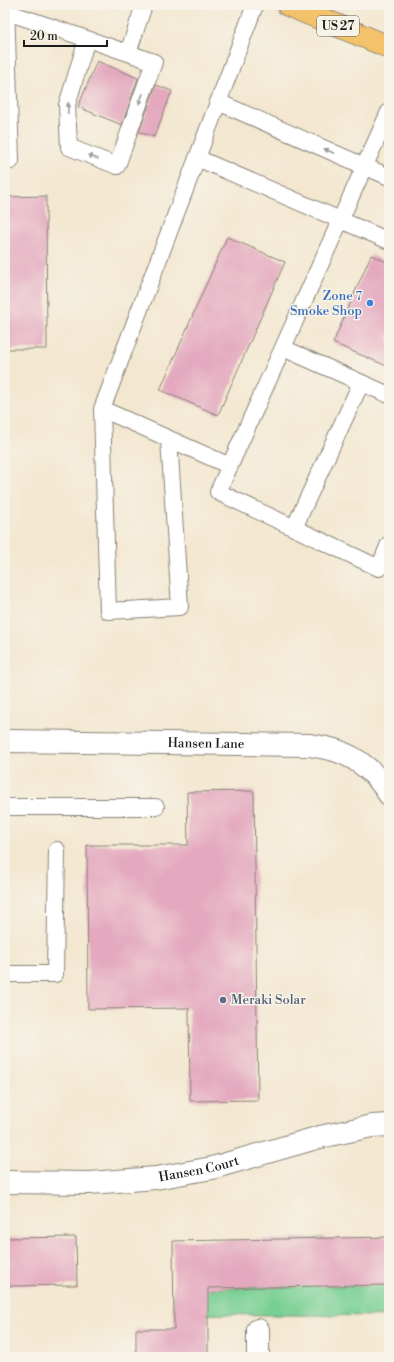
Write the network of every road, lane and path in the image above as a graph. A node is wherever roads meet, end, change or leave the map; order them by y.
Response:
1 (144, 5) edge
2 (255, 5) edge
3 (288, 5) edge
4 (6, 8) edge
5 (87, 39) junction
6 (389, 48) edge
7 (128, 53) junction
8 (218, 102) junction
9 (389, 112) edge
10 (197, 158) junction
11 (8, 161) edge
12 (365, 167) junction
13 (389, 178) edge
14 (341, 220) junction
15 (389, 241) edge
16 (283, 348) junction
17 (361, 383) junction
18 (389, 395) edge
19 (102, 409) junction
20 (169, 439) junction
21 (230, 466) junction
22 (294, 528) junction
23 (389, 544) edge
24 (5, 741) edge
25 (389, 794) edge
26 (5, 807) edge
27 (156, 807) dead end
28 (57, 850) dead end
29 (5, 974) edge
30 (389, 1125) edge
31 (5, 1182) edge
32 (258, 1330) dead end
33 (258, 1357) edge

1 - 7 lane
2 - 8 lane
3 - 6 main road, US 27
4 - 5 lane
4 - 11 lane
5 - 7 lane
7 -> 5 lane
8 - 10 lane
12 -> 8 lane
9 - 12 lane
10 - 14 lane
10 - 19 lane
12 - 13 lane
12 - 14 lane
14 - 15 lane
14 - 16 lane
16 - 17 lane
16 - 21 lane
17 - 18 lane
17 - 22 lane
19 - 20 lane
19 - 20 lane
20 - 21 lane
21 - 22 lane
22 - 23 lane
24 - 25 street, Hansen Lane
26 - 27 lane
28 - 29 lane
30 - 31 street, Hansen Court
32 - 33 street

